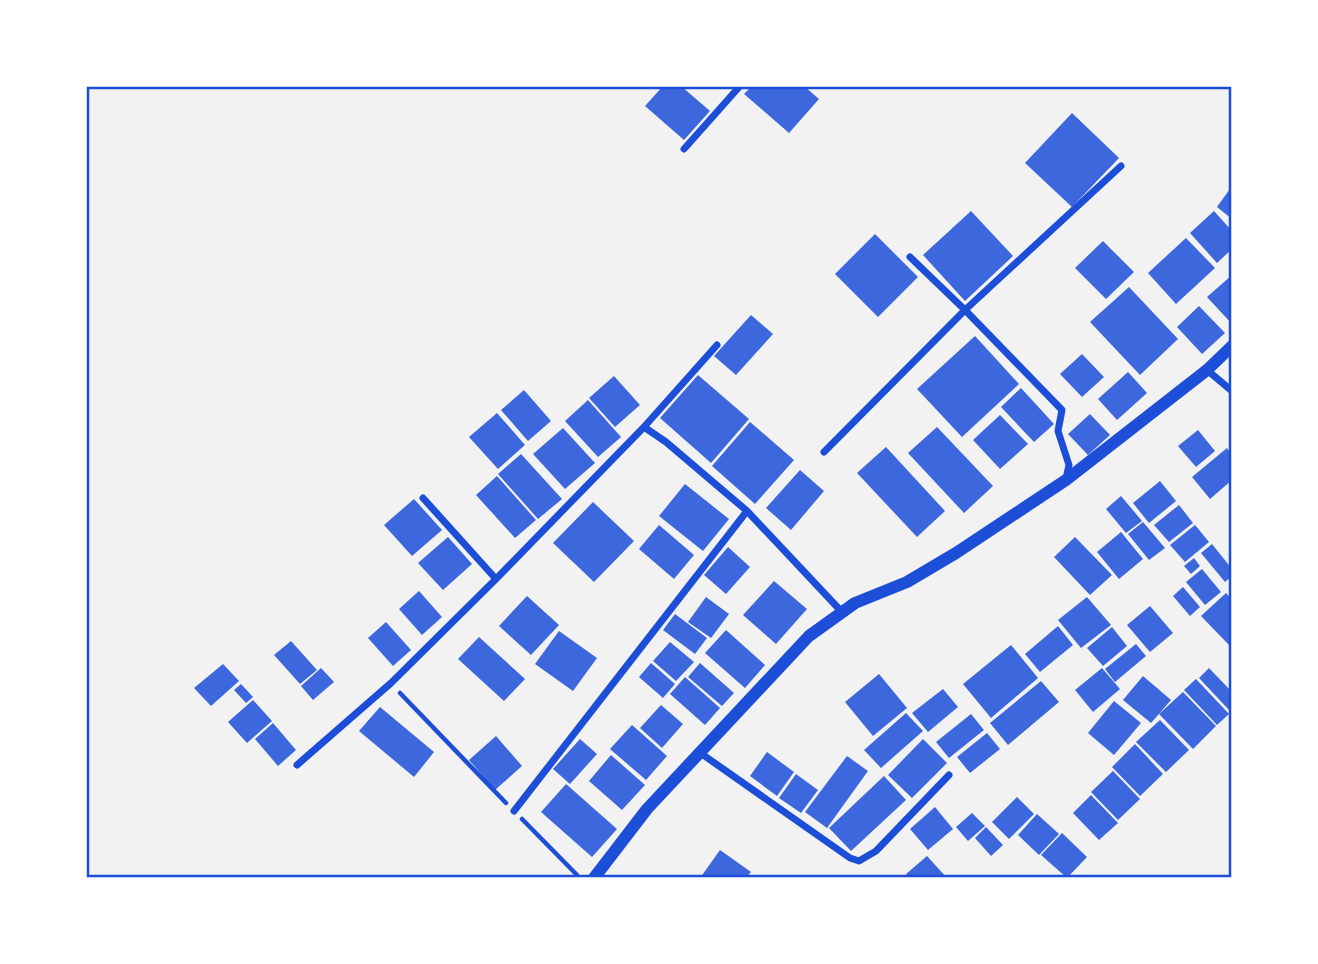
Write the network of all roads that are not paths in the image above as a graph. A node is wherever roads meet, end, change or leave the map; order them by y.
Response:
1 (740, 86) edge
2 (684, 149) dead end
3 (1121, 166) dead end
4 (910, 257) dead end
5 (965, 310) junction
6 (718, 345) dead end
7 (1232, 346) edge
8 (1207, 370) junction
9 (1232, 391) edge
10 (644, 427) junction
11 (824, 452) dead end
12 (1066, 480) junction
13 (423, 498) dead end
14 (747, 511) junction
15 (496, 579) junction
16 (841, 611) junction
17 (699, 752) junction
18 (297, 765) dead end
19 (949, 775) dead end
20 (514, 811) road end
21 (594, 878) edge

1 - 2 street
3 - 5 street
4 - 5 street
5 - 11 street
5 - 12 street
6 - 10 street
7 - 8 street
8 - 9 street
8 - 12 street
10 - 14 street
10 - 15 street
12 - 16 street
13 - 15 street
14 - 16 street
14 - 20 street
15 - 18 street
16 - 17 street
17 - 19 street
17 - 21 street

